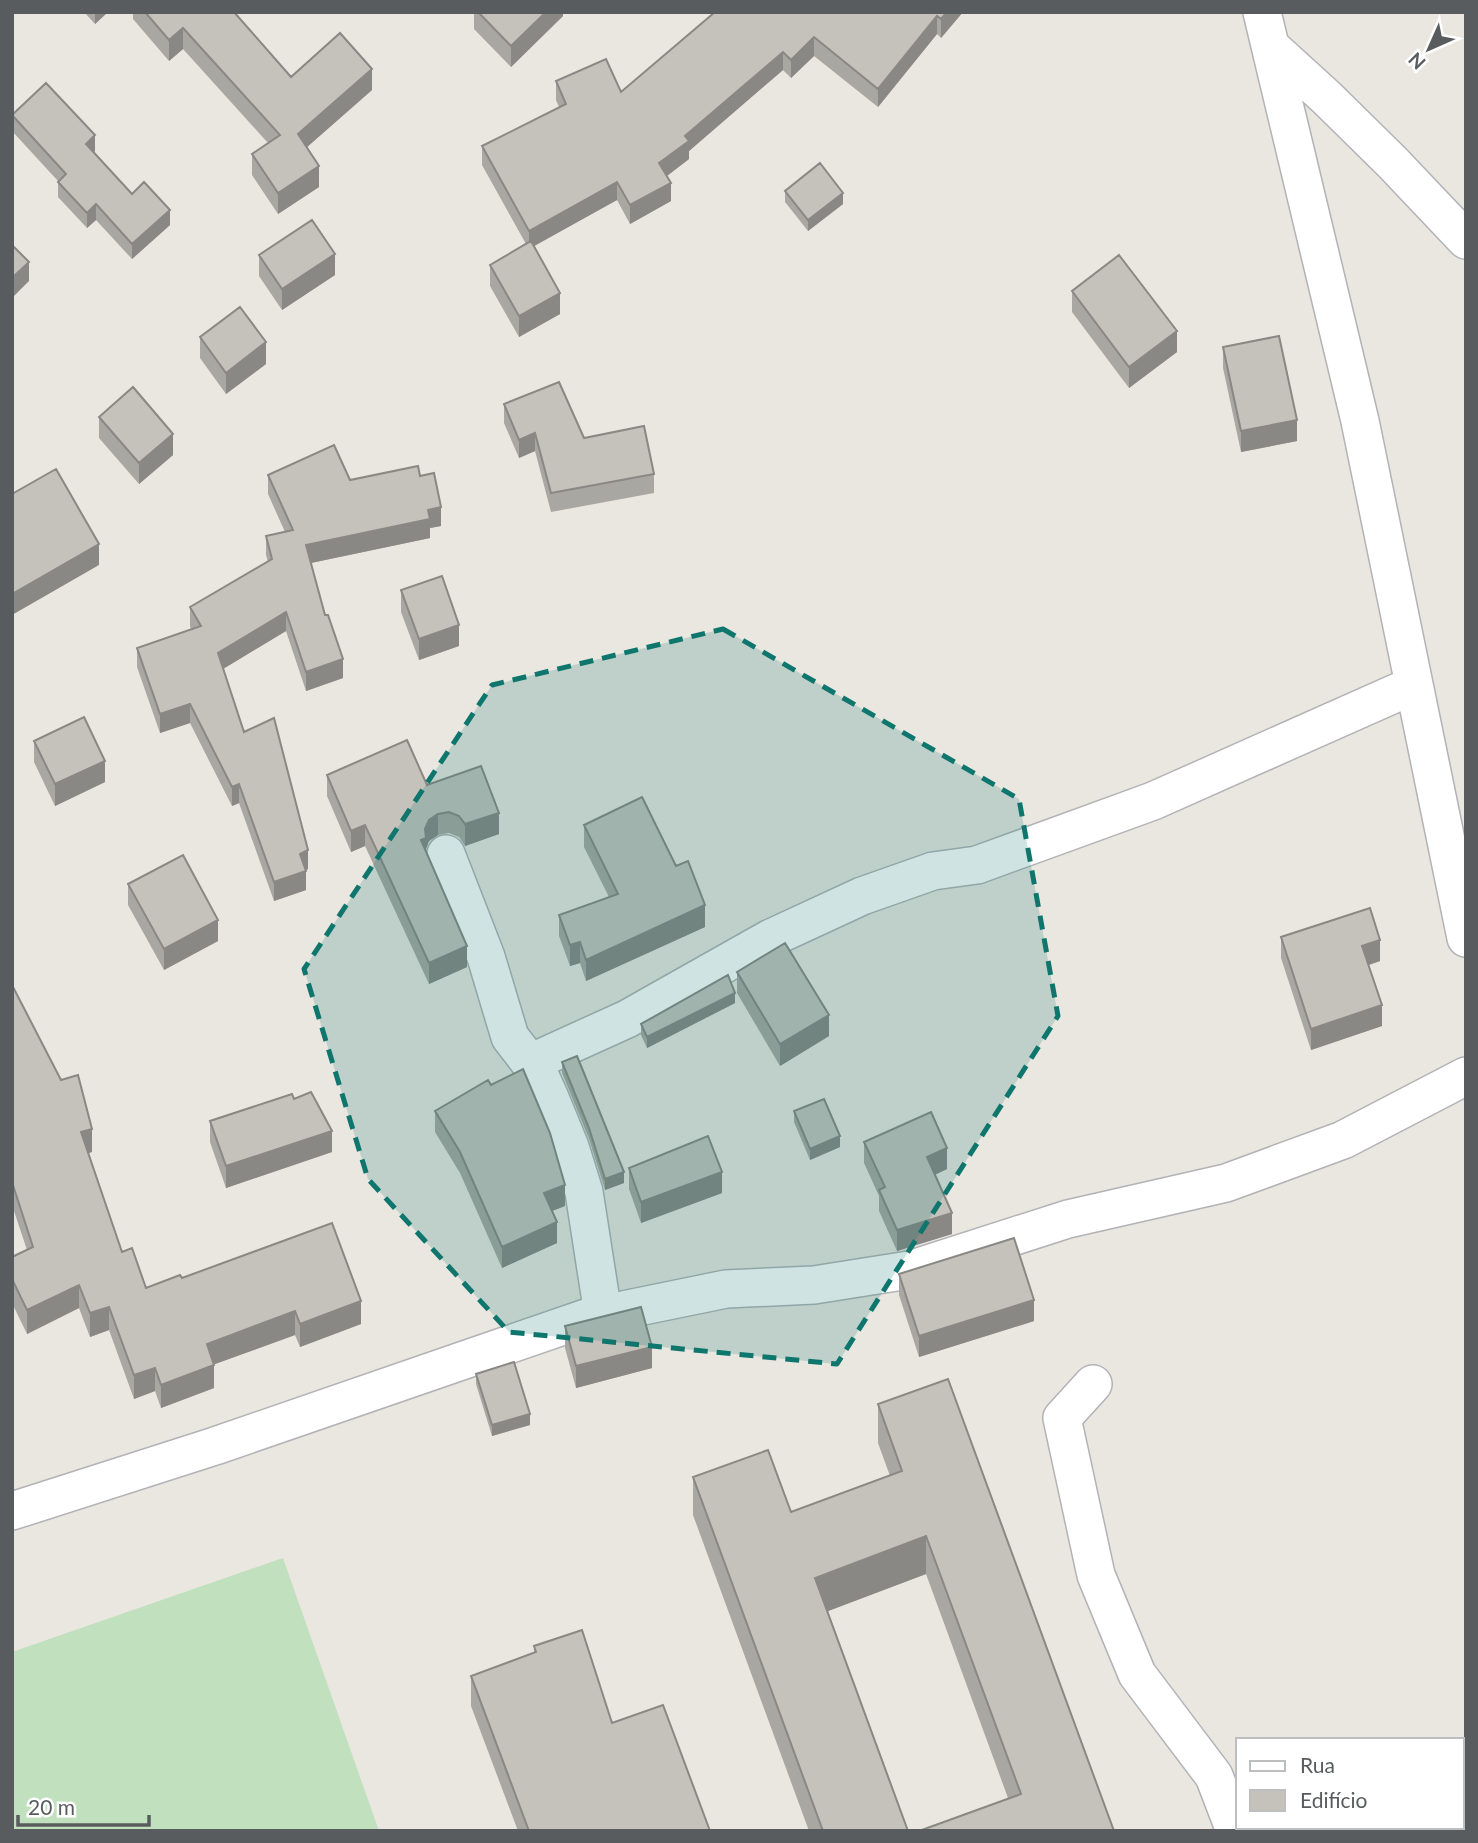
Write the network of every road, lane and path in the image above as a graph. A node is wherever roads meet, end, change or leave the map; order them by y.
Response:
1 (1262, 12) edge
2 (1271, 47) junction
3 (1466, 240) edge
4 (1414, 685) junction
5 (446, 854) dead end
6 (1466, 938) edge
7 (530, 1063) junction
8 (1466, 1076) edge
9 (603, 1314) junction
10 (1093, 1384) dead end
11 (12, 1511) edge
12 (1235, 1831) edge

1 - 2 street
2 - 3 street
2 - 4 street
4 - 6 street
4 - 7 street
5 - 7 street
7 - 9 street
8 - 9 street
9 - 11 street
10 - 12 street

